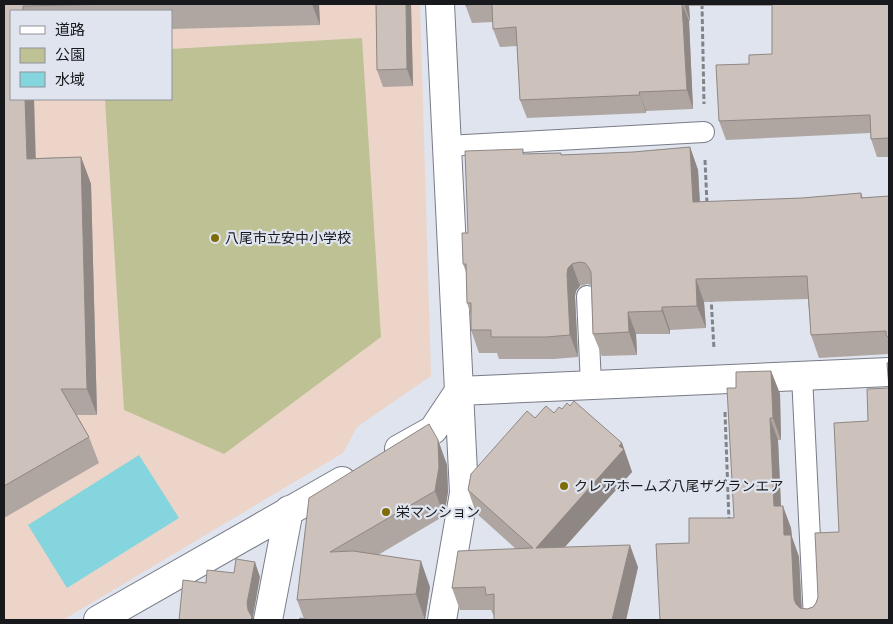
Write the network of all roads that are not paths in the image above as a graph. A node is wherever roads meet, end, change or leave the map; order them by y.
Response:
1 (440, 4) edge
2 (704, 132) road end
3 (447, 146) junction
4 (587, 296) dead end
5 (889, 372) edge
6 (802, 376) junction
7 (591, 385) junction
8 (459, 391) junction
9 (289, 510) junction
10 (98, 620) edge
11 (268, 620) edge
12 (442, 620) edge
13 (814, 620) edge

1 - 3 street
2 - 3 lane
3 - 8 street
4 - 7 lane
5 - 6 street
6 - 7 street
6 - 13 lane
7 - 8 street
8 - 9 street
8 - 12 street
9 - 10 street
9 - 11 street

